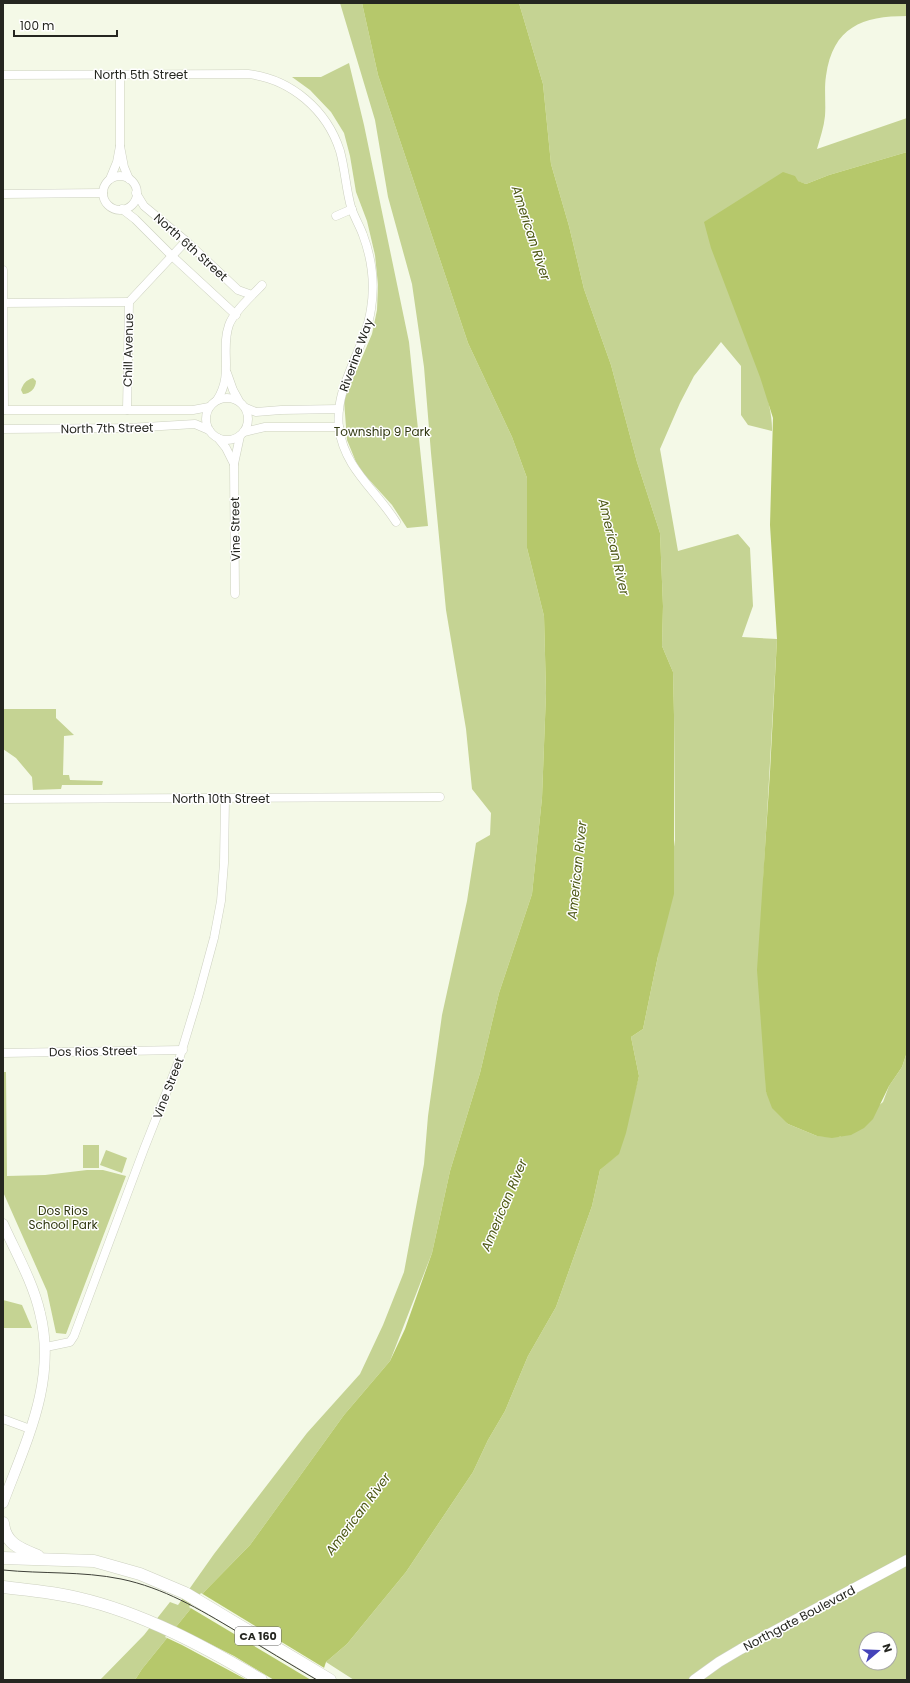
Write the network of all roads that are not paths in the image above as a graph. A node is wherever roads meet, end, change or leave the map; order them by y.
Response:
1 (120, 74) junction
2 (3, 75) edge
3 (278, 82) joint
4 (120, 146) junction
5 (110, 179) junction
6 (129, 179) junction
7 (103, 193) junction
8 (136, 193) junction
9 (3, 194) edge
10 (122, 209) junction
11 (352, 209) junction
12 (336, 216) dead end
13 (186, 241) junction
14 (172, 256) junction
15 (3, 270) edge
16 (262, 285) dead end
17 (252, 295) junction
18 (128, 302) junction
19 (4, 303) edge
20 (236, 315) junction
21 (227, 373) junction
22 (217, 400) junction
23 (239, 401) junction
24 (209, 407) junction
25 (246, 408) junction
26 (340, 408) junction
27 (3, 410) edge
28 (127, 410) junction
29 (339, 427) junction
30 (3, 429) edge
31 (209, 430) junction
32 (242, 434) junction
33 (218, 438) junction
34 (234, 464) junction
35 (396, 522) dead end
36 (235, 594) dead end
37 (440, 797) dead end
38 (225, 798) junction
39 (3, 799) edge
40 (183, 1050) junction
41 (3, 1053) edge
42 (3, 1224) edge
43 (46, 1347) junction
44 (3, 1419) edge
45 (30, 1429) junction
46 (3, 1503) edge
47 (3, 1523) edge
48 (3, 1558) edge
49 (49, 1560) junction
50 (907, 1560) edge
51 (3, 1588) edge
52 (261, 1680) edge
53 (330, 1680) edge
54 (694, 1680) edge

1 - 2 street, North 5th Street
1 - 3 street, North 5th Street
1 - 4 street
3 - 11 street, Riverine Way
4 - 5 street
4 - 6 street
5 - 6 street
5 - 7 street
6 - 8 street
7 - 9 street
7 - 10 street
8 - 10 street
8 - 13 street, North 6th Street
10 - 14 street, North 6th Street
11 - 12 street
11 - 26 street, Riverine Way
13 - 14 street, Chill Avenue
13 - 17 street, North 6th Street
14 - 18 street, Chill Avenue
14 - 20 street, North 6th Street
15 - 19 street
16 - 17 street
17 - 20 street
18 - 19 street
18 - 28 street, Chill Avenue
19 - 27 street
20 - 21 street
21 - 22 street
21 - 23 street
22 - 23 street
22 - 24 street
23 - 25 street
24 - 28 street, North 7th Street
24 - 31 street
25 - 26 street
25 - 32 street
26 - 29 street, Riverine Way
27 - 28 street, North 7th Street
29 - 32 street
29 - 35 street, Riverine Way
30 - 31 street, North 7th Street
31 - 33 street
32 - 33 street
32 - 34 street, Vine Street
33 - 34 street, Vine Street
34 - 36 street, Vine Street
37 - 38 street, North 10th Street
38 - 39 street, North 10th Street
38 - 40 street, Vine Street
40 - 41 street, Dos Rios Street
40 - 43 street, Vine Street
42 - 43 main road
43 - 45 main road
44 - 45 street
45 - 46 main road
47 - 49 highway
48 - 49 highway
49 - 53 highway, CA 160
50 - 54 main road, Northgate Boulevard
51 - 52 highway, CA 160

